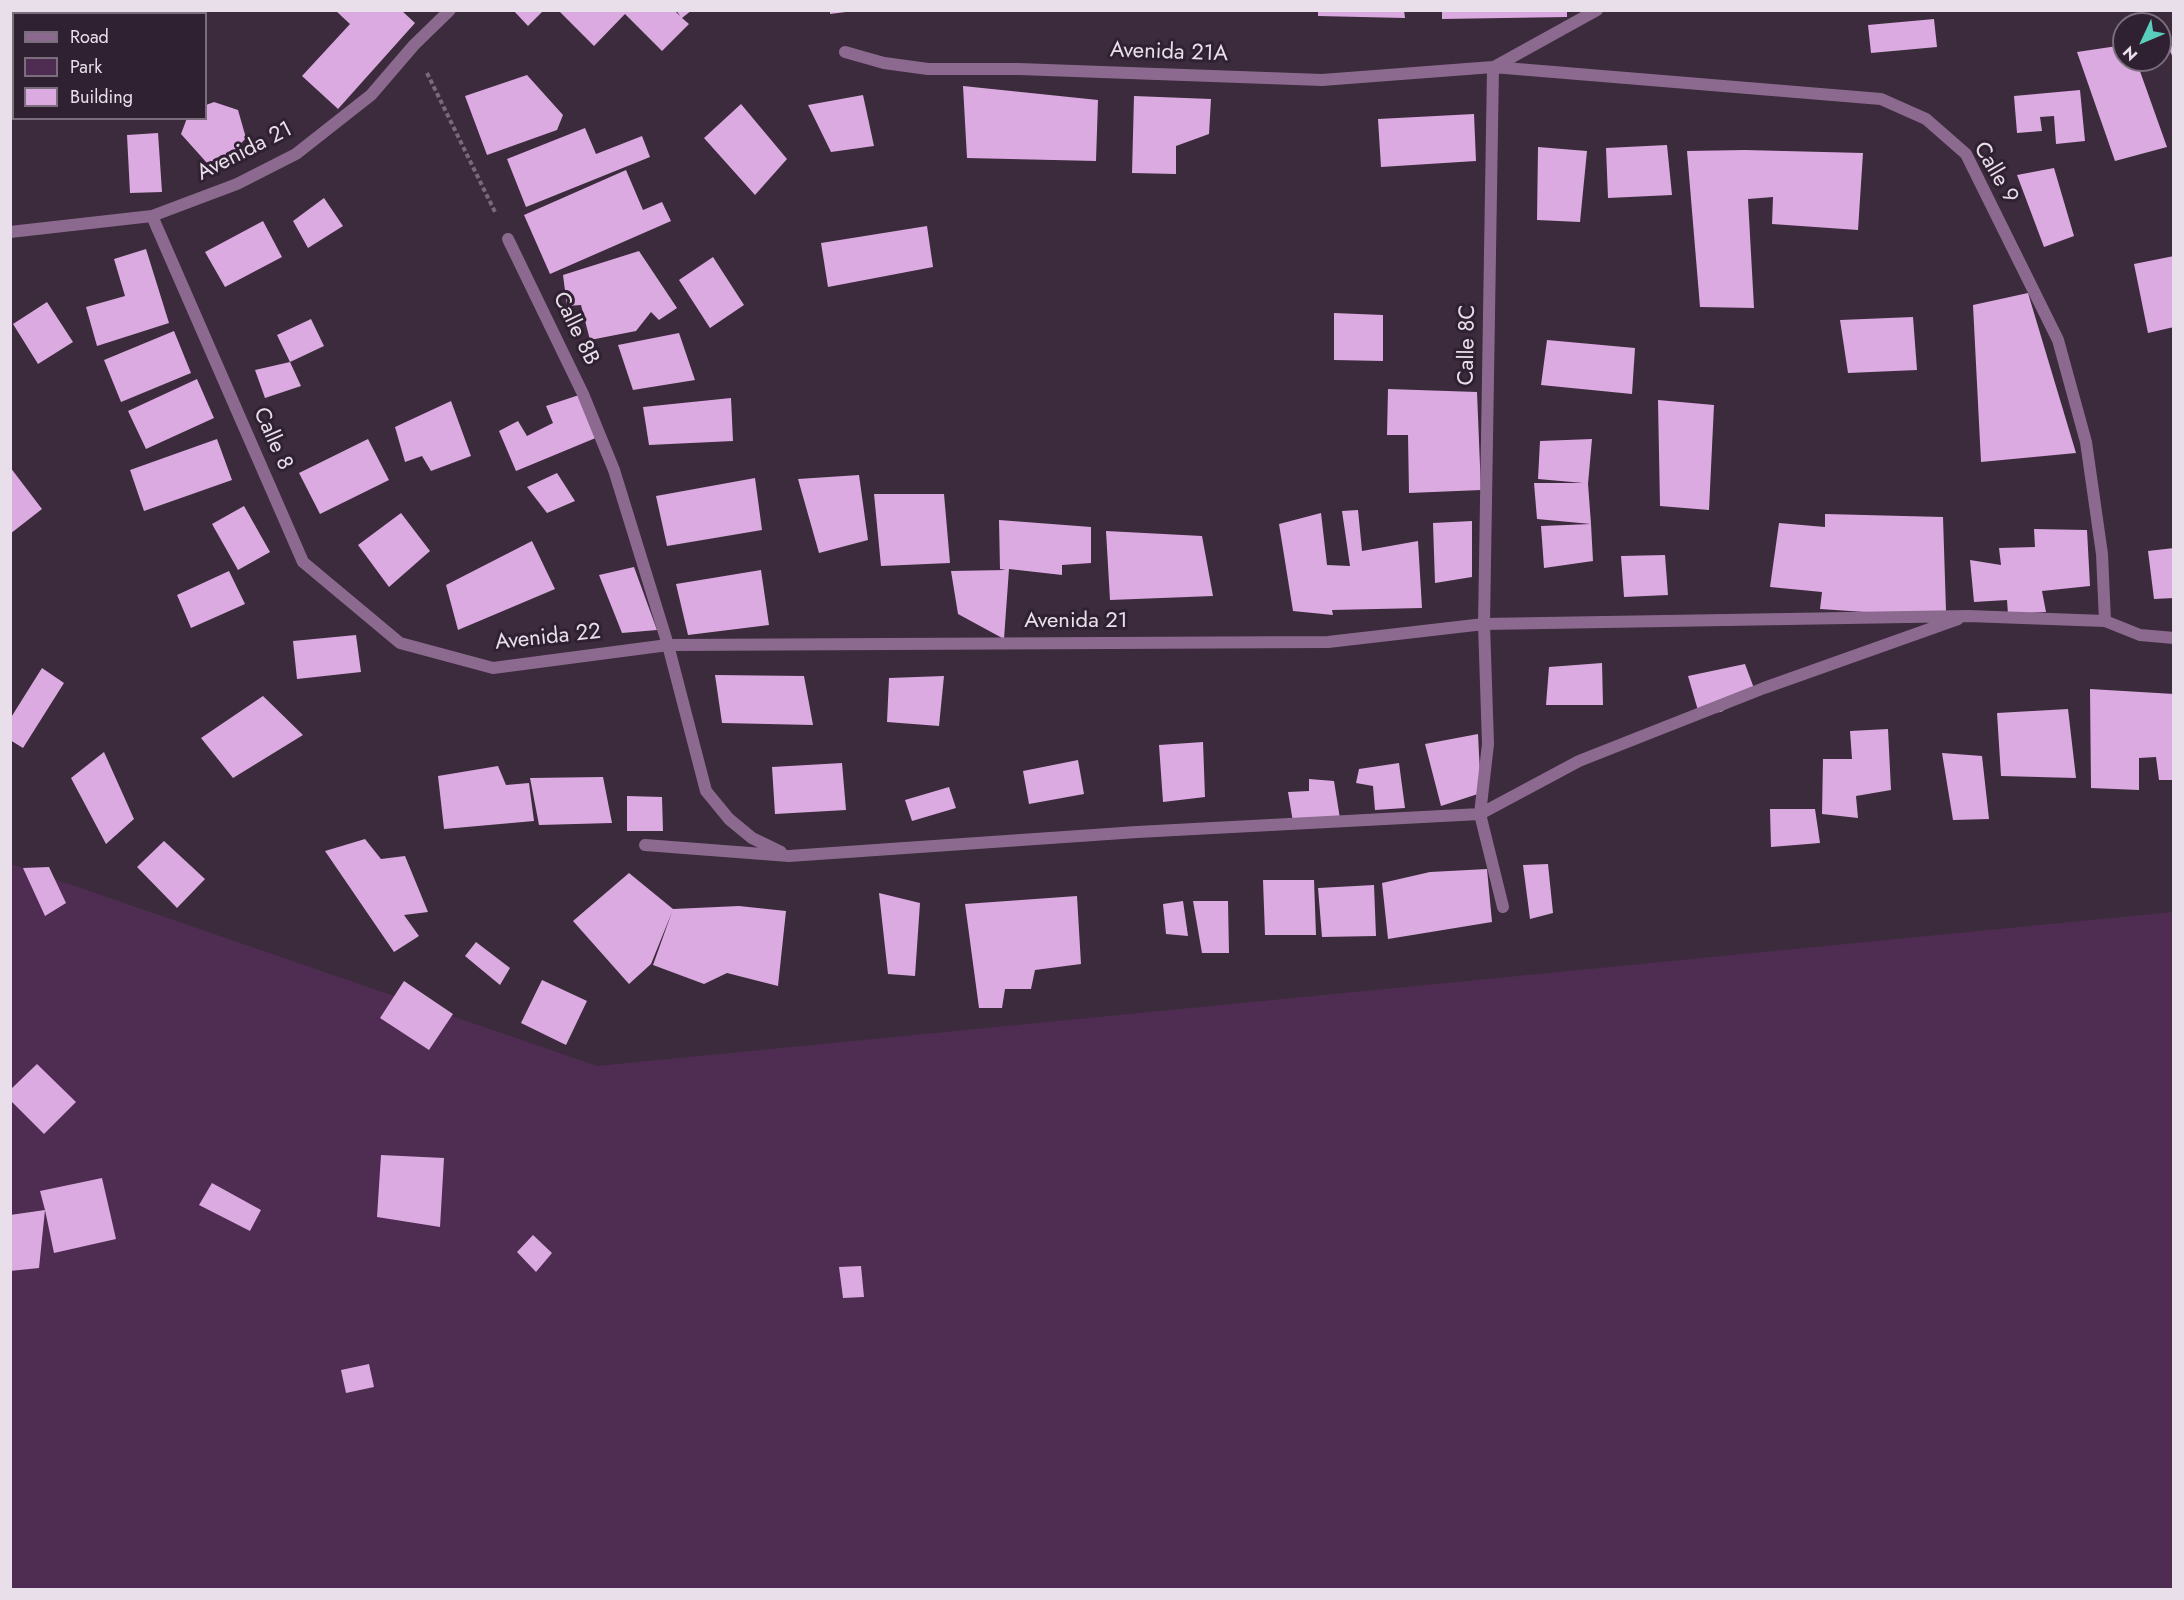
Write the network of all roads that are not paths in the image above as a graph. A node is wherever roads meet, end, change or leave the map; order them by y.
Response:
1 (450, 10) edge
2 (1597, 10) edge
3 (845, 52) dead end
4 (1493, 67) junction
5 (152, 216) junction
6 (10, 232) edge
7 (508, 239) road end
8 (1968, 616) junction
9 (2105, 621) junction
10 (1484, 624) junction
11 (2174, 638) edge
12 (400, 643) joint
13 (668, 645) junction
14 (1480, 814) junction
15 (645, 846) dead end
16 (789, 856) junction
17 (1503, 908) dead end

1 - 5 street, Avenida 21
2 - 4 street
3 - 4 street, Avenida 21A
4 - 9 street, Calle 9
4 - 10 street, Calle 8C
5 - 6 street, Avenida 21
5 - 12 street, Calle 8
7 - 13 street, Calle 8B
8 - 9 street, Avenida 21
8 - 10 street, Avenida 21
8 - 14 street
9 - 11 street
10 - 13 street, Avenida 21
10 - 14 street, Calle 8C
12 - 13 street, Avenida 22
13 - 16 street, Calle 8B
14 - 16 street
14 - 17 street
15 - 16 street

